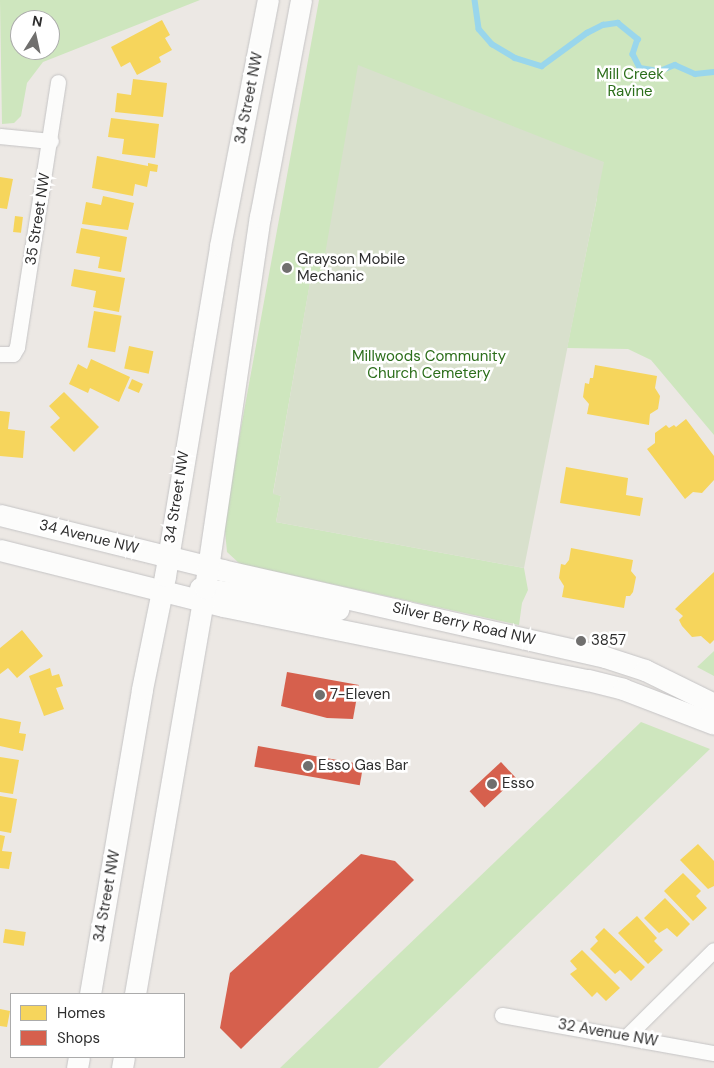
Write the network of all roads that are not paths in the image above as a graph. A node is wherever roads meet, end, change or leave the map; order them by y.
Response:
1 (268, 0) edge
2 (301, 0) edge
3 (58, 82) dead end
4 (0, 136) edge
5 (51, 141) junction
6 (6, 354) edge
7 (0, 516) edge
8 (0, 550) edge
9 (168, 556) junction
10 (207, 566) junction
11 (162, 592) junction
12 (204, 595) junction
13 (390, 608) junction
14 (714, 704) edge
15 (714, 724) edge
16 (714, 950) edge
17 (90, 993) edge
18 (135, 993) edge
19 (502, 1015) dead end
20 (627, 1036) junction
21 (714, 1053) edge

1 - 9 main road, 34 Street NW
2 - 10 main road
3 - 5 street, 35 Street NW
4 - 5 street
5 - 6 street, 35 Street NW
7 - 9 main road, 34 Avenue NW
8 - 11 main road
9 - 10 main road, 34 Avenue NW
9 - 11 main road, 34 Street NW
10 - 12 main road
10 - 13 main road, Silver Berry Road NW
11 - 12 main road
11 - 17 main road, 34 Street NW
12 - 13 main road
12 - 15 main road, Silver Berry Road NW
12 - 18 main road
13 - 14 main road, Silver Berry Road NW
16 - 20 street
19 - 20 street, 32 Avenue NW
20 - 21 street, 32 Avenue NW

